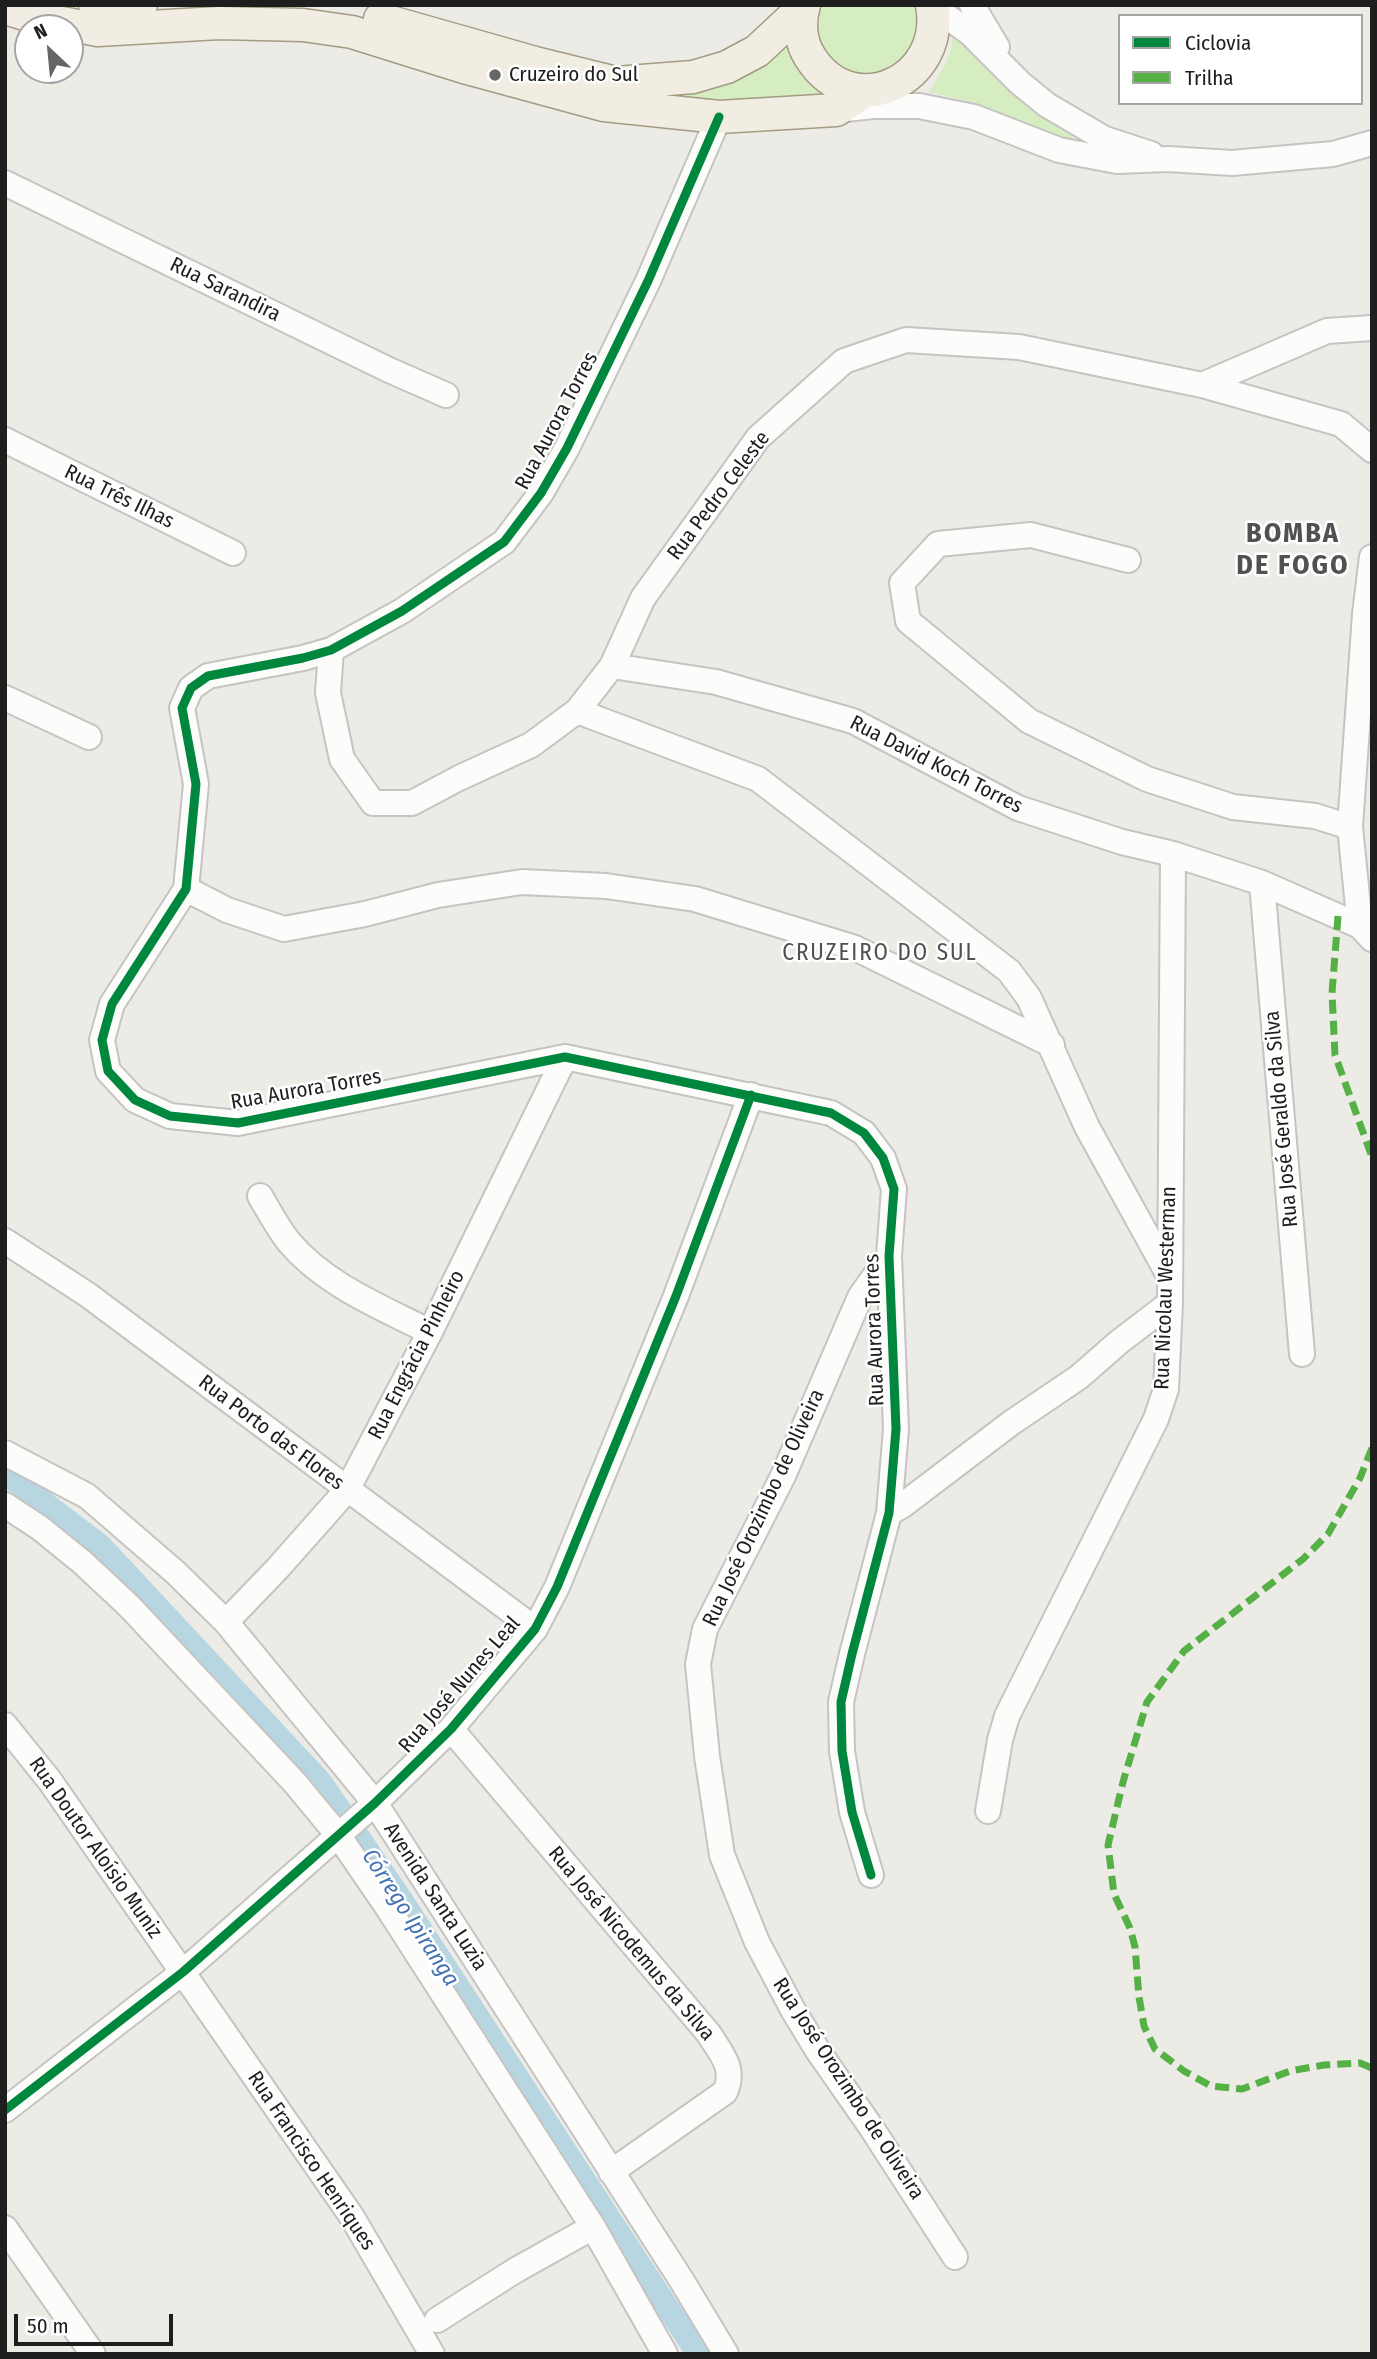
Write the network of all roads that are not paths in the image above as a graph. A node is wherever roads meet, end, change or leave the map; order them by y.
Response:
1 (95, 5) edge
2 (141, 5) edge
3 (287, 5) edge
4 (932, 5) edge
5 (972, 5) edge
6 (798, 6) edge
7 (5, 8) edge
8 (1020, 83) junction
9 (871, 90) junction
10 (919, 106) junction
11 (836, 110) junction
12 (719, 117) junction
13 (1372, 143) edge
14 (1168, 159) junction
15 (5, 183) edge
16 (1372, 328) edge
17 (1202, 385) junction
18 (446, 396) dead end
19 (5, 440) edge
20 (1372, 450) edge
21 (233, 553) dead end
22 (1372, 557) edge
23 (1128, 560) dead end
24 (331, 650) junction
25 (612, 666) junction
26 (5, 698) edge
27 (577, 711) junction
28 (89, 737) dead end
29 (1350, 827) junction
30 (1173, 853) junction
31 (1262, 883) junction
32 (186, 889) junction
33 (1368, 934) edge
34 (1052, 1045) junction
35 (565, 1057) junction
36 (751, 1095) junction
37 (260, 1196) dead end
38 (5, 1241) edge
39 (889, 1256) junction
40 (1169, 1276) junction
41 (1170, 1303) junction
42 (430, 1332) junction
43 (1302, 1354) dead end
44 (5, 1453) edge
45 (347, 1490) junction
46 (5, 1505) edge
47 (889, 1513) junction
48 (226, 1622) junction
49 (535, 1629) junction
50 (5, 1725) edge
51 (451, 1729) junction
52 (371, 1806) junction
53 (988, 1811) dead end
54 (343, 1831) junction
55 (871, 1875) dead end
56 (183, 1972) junction
57 (5, 2110) edge
58 (611, 2172) junction
59 (593, 2227) junction
60 (5, 2228) edge
61 (955, 2257) dead end
62 (426, 2340) edge
63 (93, 2354) edge
64 (664, 2354) edge
65 (726, 2354) edge

1 - 2 main road
3 - 6 main road
4 - 8 street
4 - 9 main road
5 - 8 street
6 - 9 main road
7 - 12 main road
8 - 14 street
9 - 10 street
9 - 11 main road
10 - 11 street
10 - 14 street
11 - 12 main road
12 - 24 street, Rua Aurora Torres
13 - 14 street
15 - 18 street, Rua Sarandira
16 - 17 street
17 - 20 street, Rua Pedro Celeste
17 - 25 street, Rua Pedro Celeste
19 - 21 street, Rua Três Ilhas
22 - 29 street
23 - 29 street
24 - 27 street, Rua Pedro Celeste
24 - 32 street, Rua Aurora Torres
25 - 27 street, Rua Pedro Celeste
25 - 30 street, Rua David Koch Torres
26 - 28 street
27 - 34 street
29 - 33 street
30 - 31 street, Rua David Koch Torres
30 - 40 street, Rua Nicolau Westerman
31 - 33 street, Rua David Koch Torres
31 - 43 street, Rua José Geraldo da Silva
32 - 34 street
32 - 35 street, Rua Aurora Torres
34 - 40 street
35 - 36 street, Rua Aurora Torres
35 - 42 street, Rua Engrácia Pinheiro
36 - 39 street, Rua Aurora Torres
36 - 49 street, Rua José Nunes Leal
37 - 42 street
38 - 45 street, Rua Porto das Flores
39 - 47 street, Rua Aurora Torres
39 - 61 street, Rua José Orozimbo de Oliveira
40 - 41 street, Rua Nicolau Westerman
41 - 47 street
41 - 53 street, Rua Nicolau Westerman
42 - 45 street, Rua Engrácia Pinheiro
44 - 48 street, Avenida Santa Luzia
45 - 48 street, Rua Engrácia Pinheiro
45 - 49 street, Rua Porto das Flores
46 - 54 street
47 - 55 street, Rua Aurora Torres
48 - 52 street, Avenida Santa Luzia
49 - 51 street, Rua José Nunes Leal
50 - 56 street, Rua Doutor Aloísio Muniz
51 - 52 street, Rua José Nunes Leal
51 - 58 street, Rua José Nicodemus da Silva
52 - 54 street, Rua José Nunes Leal
52 - 58 street, Avenida Santa Luzia
54 - 56 street, Rua José Nunes Leal
54 - 59 street
56 - 57 street, Rua José Nunes Leal
56 - 62 street, Rua Francisco Henriques
58 - 65 street, Avenida Santa Luzia
59 - 62 street
59 - 64 street
60 - 63 street

